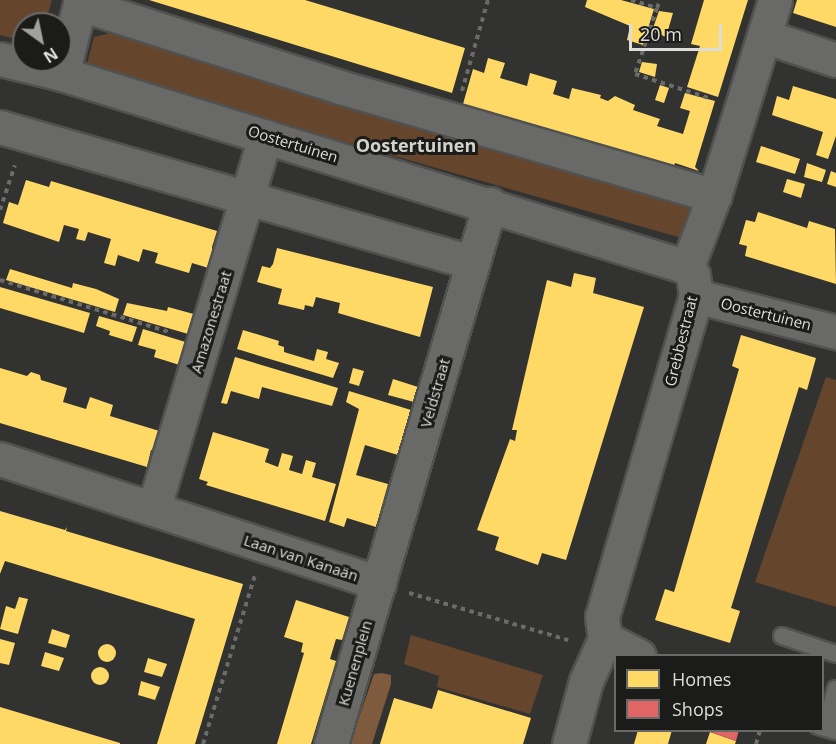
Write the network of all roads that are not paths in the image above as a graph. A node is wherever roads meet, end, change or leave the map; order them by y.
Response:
1 (775, 0) edge
2 (80, 2) edge
3 (764, 36) junction
4 (0, 59) edge
5 (836, 60) edge
6 (62, 74) junction
7 (12, 130) edge
8 (265, 136) junction
9 (714, 196) junction
10 (248, 199) junction
11 (490, 204) junction
12 (473, 263) junction
13 (691, 281) junction
14 (836, 332) edge
15 (0, 459) edge
16 (154, 507) junction
17 (379, 583) junction
18 (603, 628) junction
19 (782, 636) dead end
20 (636, 654) edge
21 (836, 654) edge
22 (331, 744) edge
23 (569, 744) edge

1 - 3 street, Grebbestraat
2 - 6 street
2 - 9 street
3 - 5 street
3 - 9 street, Grebbestraat
4 - 6 street, Oostertuinen
6 - 8 street, Oostertuinen
7 - 10 street
8 - 10 street, Amazonestraat
8 - 11 street, Oostertuinen
9 - 13 street, Grebbestraat
10 - 12 street
10 - 16 street, Amazonestraat
11 - 12 street, Veldstraat
11 - 13 street, Oostertuinen
12 - 17 street, Veldstraat
13 - 14 street, Oostertuinen
13 - 18 street, Grebbestraat
15 - 16 street, Laan van Kanaän
16 - 17 street, Laan van Kanaän
17 - 22 street, Kuenenplein
18 - 20 street
18 - 23 street
19 - 21 lane

